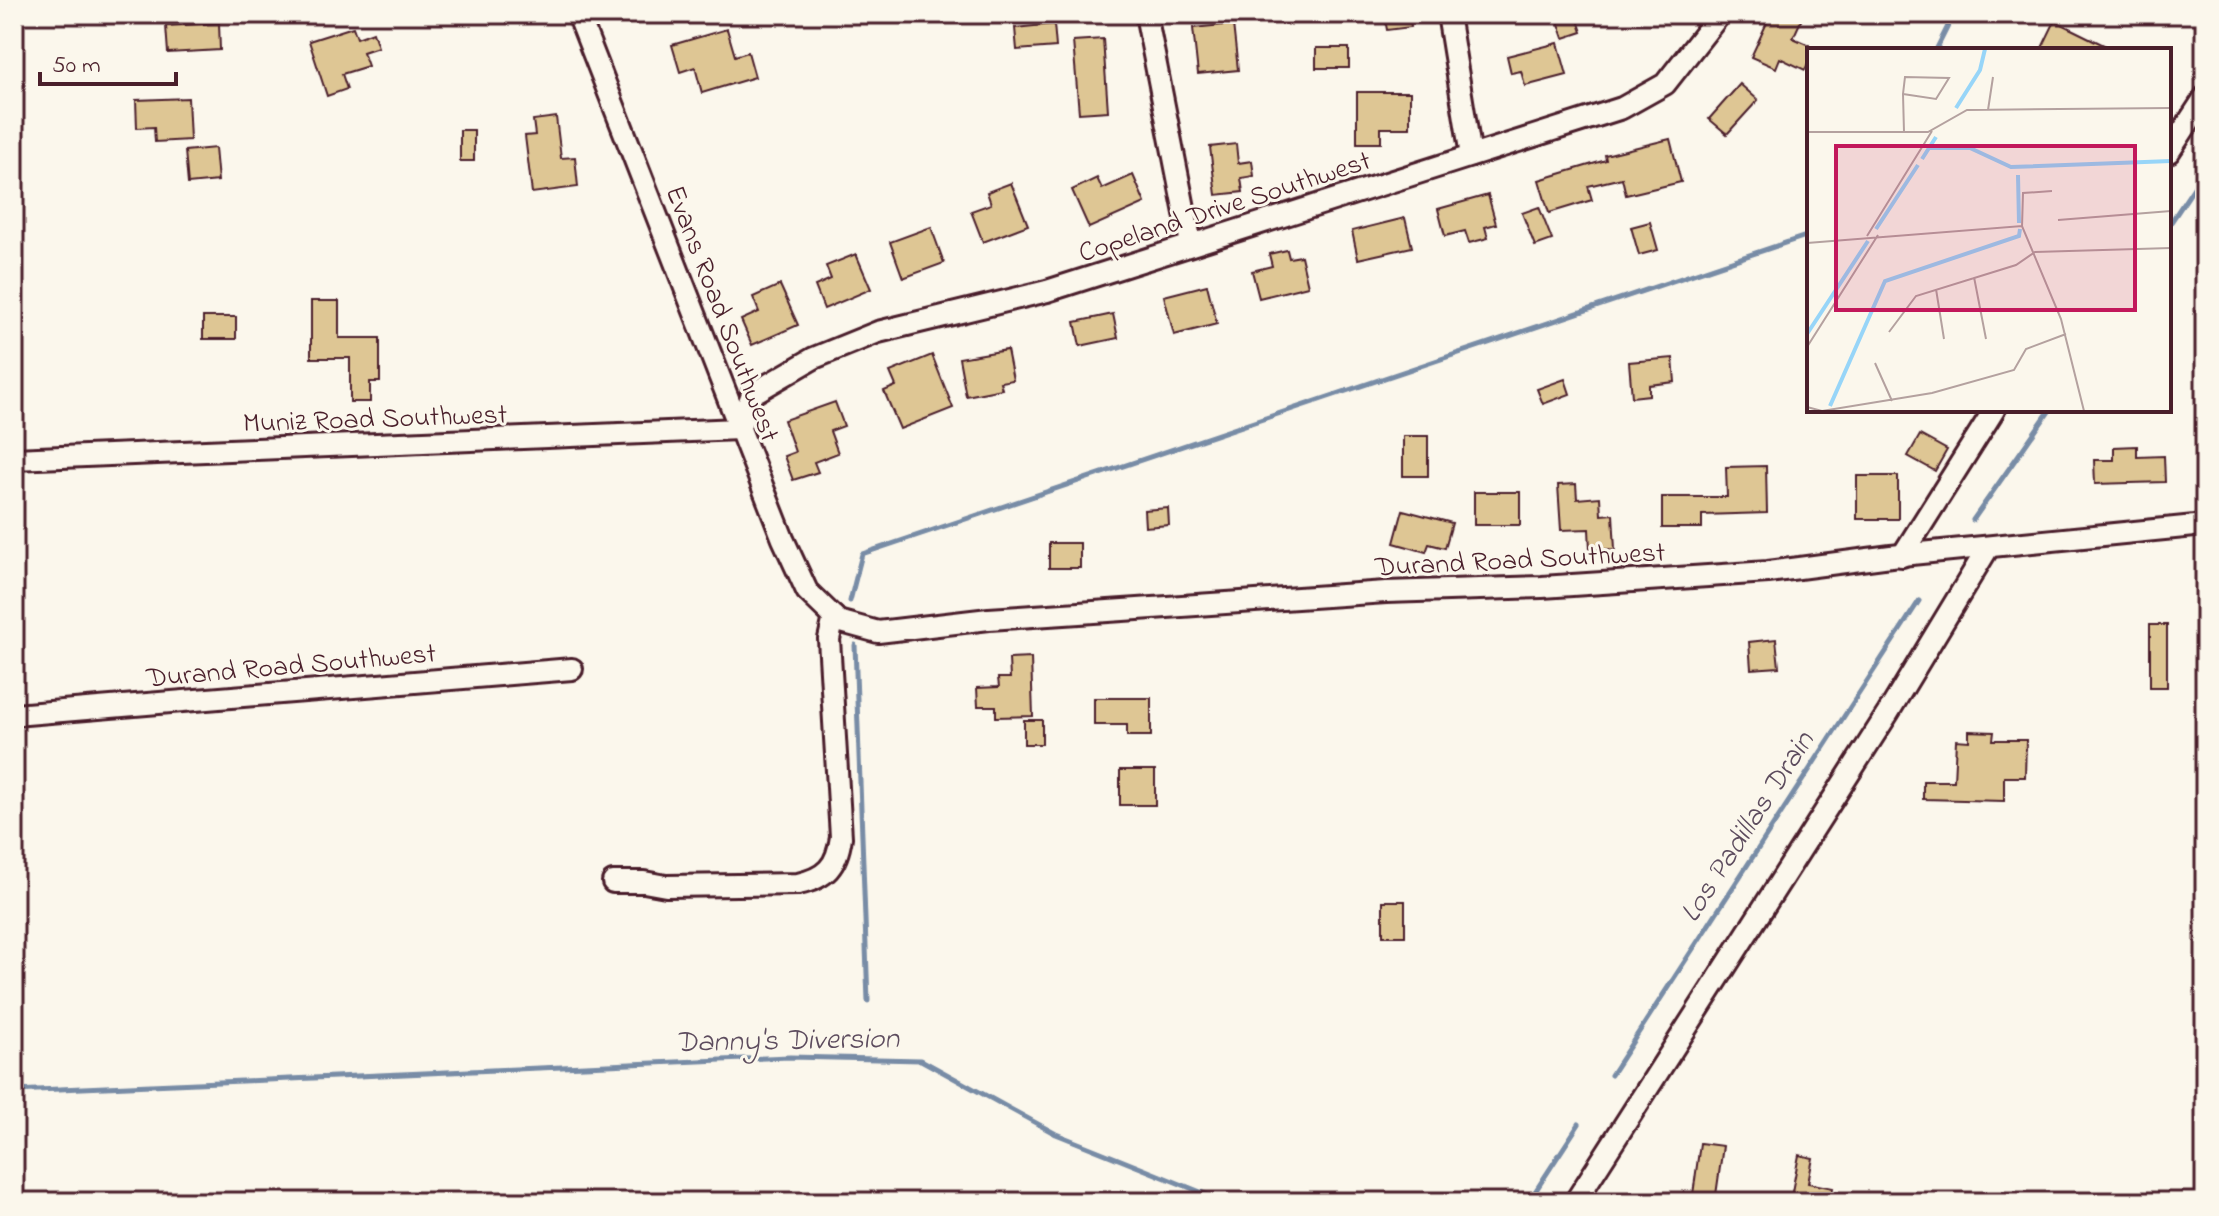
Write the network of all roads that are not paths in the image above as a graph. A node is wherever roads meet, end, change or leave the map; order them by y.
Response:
1 (578, 14) edge
2 (1146, 14) edge
3 (1448, 14) edge
4 (1720, 14) edge
5 (2205, 97) edge
6 (2171, 149) edge
7 (1471, 156) junction
8 (1191, 244) junction
9 (1993, 412) edge
10 (739, 429) junction
11 (14, 459) edge
12 (2205, 525) edge
13 (1988, 548) junction
14 (1902, 556) junction
15 (836, 619) junction
16 (572, 669) dead end
17 (14, 715) edge
18 (613, 882) dead end
19 (1575, 1202) edge

1 - 10 street, Evans Road Southwest
2 - 8 street
3 - 7 street
4 - 7 street, Copeland Drive Southwest
5 - 6 street
7 - 8 street, Copeland Drive Southwest
8 - 10 street, Copeland Drive Southwest
9 - 14 street
10 - 11 street, Muniz Road Southwest
10 - 15 street, Evans Road Southwest
12 - 13 street, Durand Road Southwest
13 - 14 street, Durand Road Southwest
13 - 19 street
14 - 15 street, Durand Road Southwest
15 - 18 street
16 - 17 street, Durand Road Southwest

